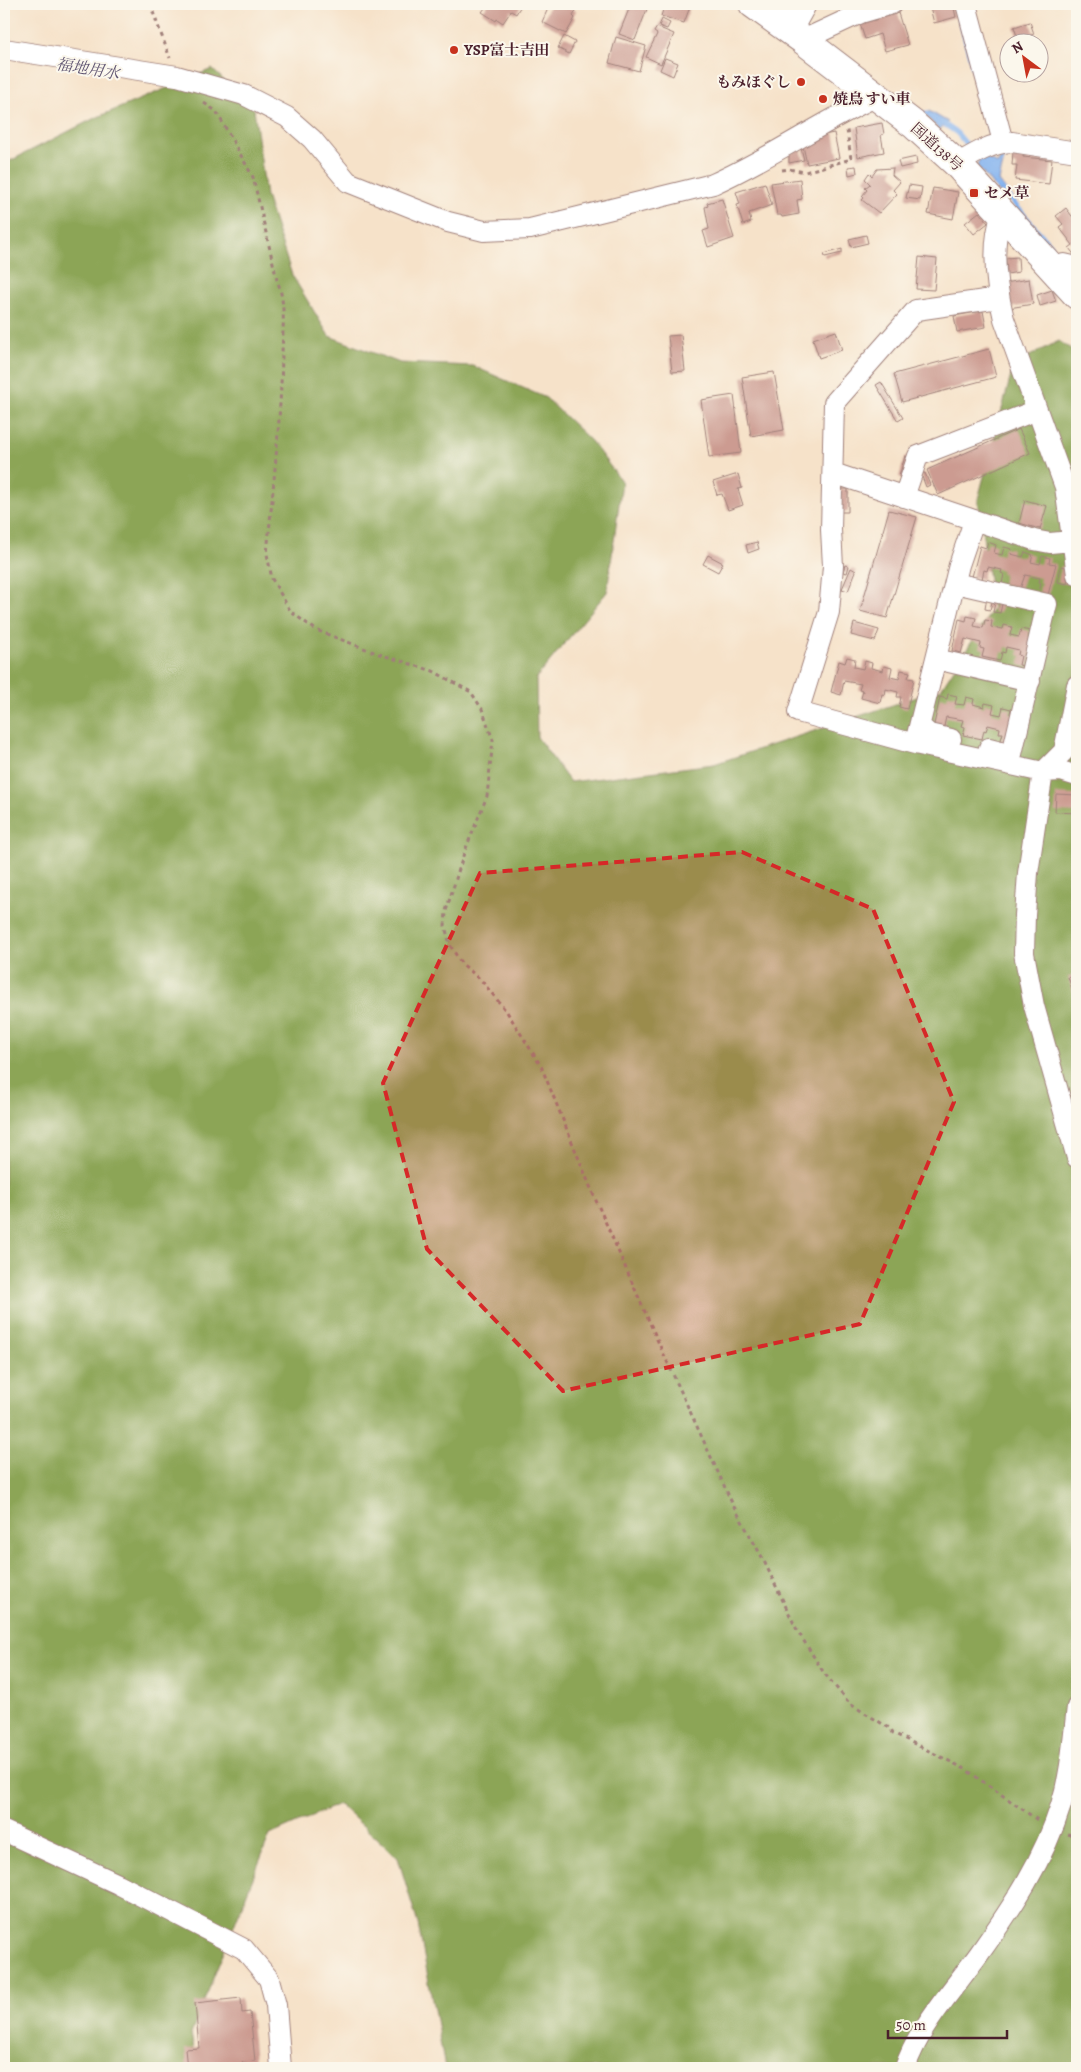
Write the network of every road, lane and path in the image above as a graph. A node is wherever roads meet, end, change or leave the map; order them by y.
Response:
1 (150, 4) edge
2 (753, 4) edge
3 (802, 4) edge
4 (892, 4) edge
5 (966, 4) edge
6 (796, 34) junction
7 (4, 49) edge
8 (177, 76) junction
9 (875, 96) junction
10 (201, 101) dead end
11 (844, 112) junction
12 (1003, 142) junction
13 (1077, 152) edge
14 (957, 164) junction
15 (774, 171) dead end
16 (1002, 214) junction
17 (1066, 269) edge
18 (1077, 295) edge
19 (999, 298) junction
20 (1037, 410) junction
21 (833, 473) junction
22 (904, 497) junction
23 (974, 521) junction
24 (1072, 541) junction
25 (1077, 575) edge
26 (955, 583) junction
27 (936, 659) junction
28 (1030, 681) junction
29 (1077, 685) edge
30 (917, 735) junction
31 (1043, 772) junction
32 (1077, 776) edge
33 (1077, 1158) edge
34 (1077, 1708) edge
35 (4, 1831) edge
36 (1051, 1832) junction
37 (1077, 1837) edge
38 (281, 2068) edge
39 (905, 2068) edge

1 - 8 path
2 - 6 highway, 国道138号
3 - 6 highway
4 - 6 street
5 - 12 street
6 - 9 highway, 国道138号
7 - 8 street
8 - 11 street
9 - 11 street
9 - 14 highway, 国道138号
10 - 36 path
11 - 15 path
12 - 13 street
12 - 14 street
14 - 16 highway, 国道138号
16 - 17 highway, 国道138号
16 - 19 street
17 - 18 highway, 国道138号
19 - 20 street
19 - 21 street
20 - 22 street
20 - 24 street
21 - 22 street
21 - 30 street
22 - 23 street
23 - 24 street
23 - 26 street
24 - 25 street
26 - 27 street
26 - 28 street
27 - 28 street
27 - 30 street
28 - 30 street
29 - 31 street
30 - 31 street
31 - 32 street
31 - 33 street
34 - 36 street
35 - 38 street
36 - 37 path
36 - 39 street

